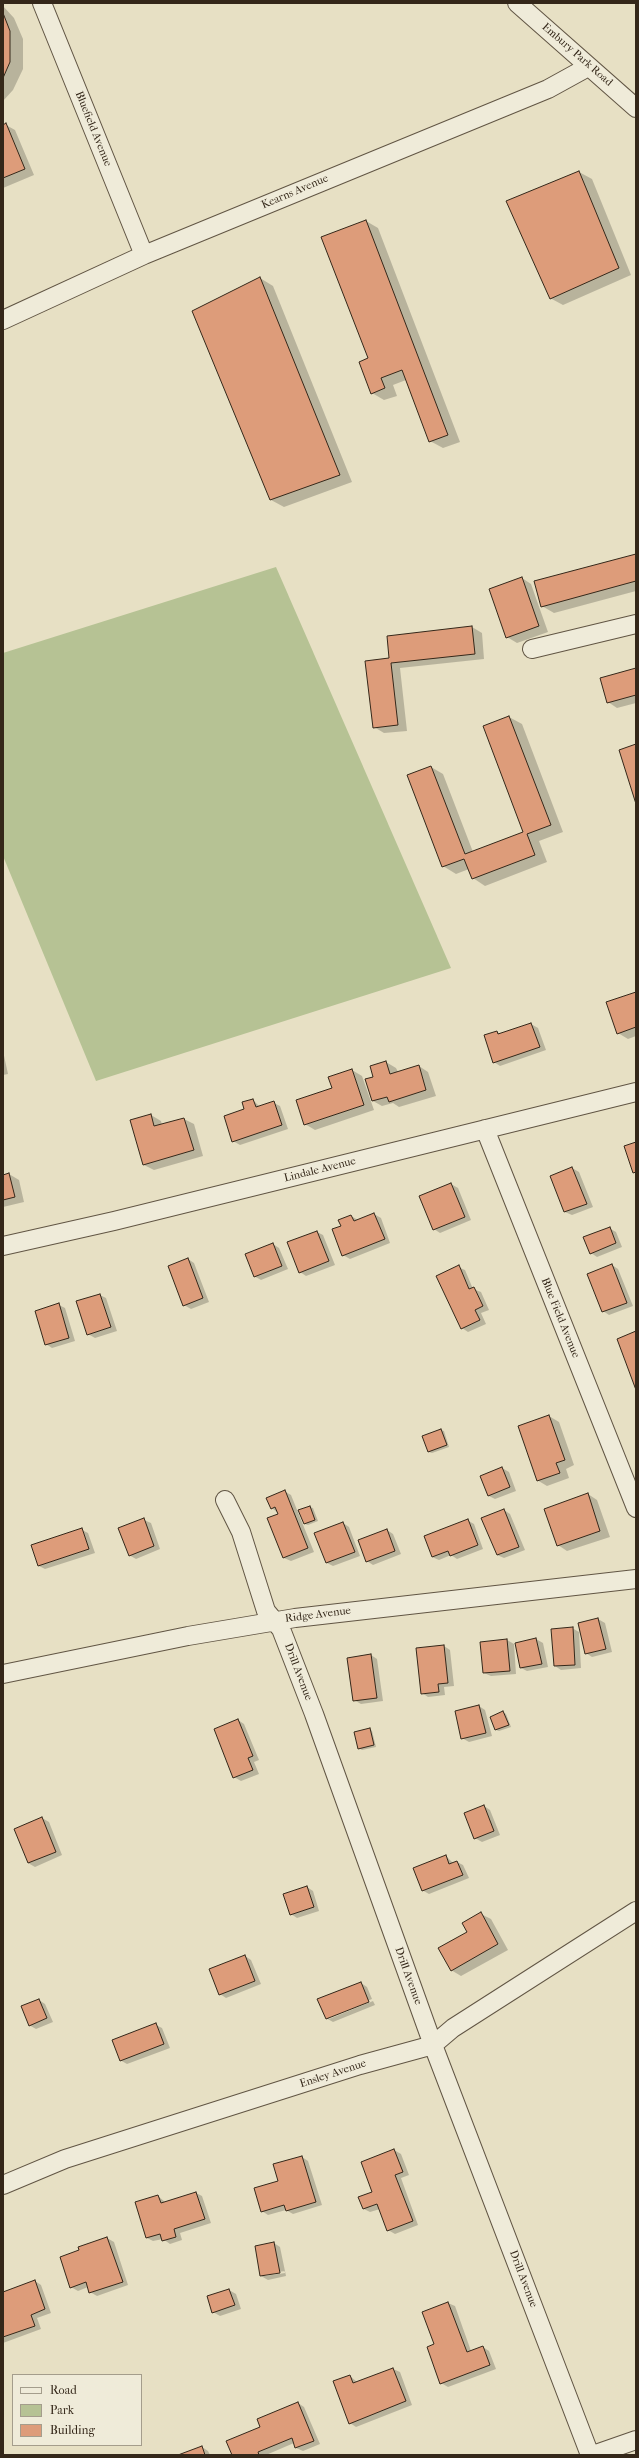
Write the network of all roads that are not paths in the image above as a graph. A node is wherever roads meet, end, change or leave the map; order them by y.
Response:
1 (42, 3) edge
2 (517, 3) edge
3 (588, 67) junction
4 (636, 108) edge
5 (144, 255) junction
6 (3, 320) edge
7 (636, 624) edge
8 (532, 649) dead end
9 (636, 1092) edge
10 (485, 1129) junction
11 (3, 1246) edge
12 (225, 1500) dead end
13 (636, 1508) edge
14 (636, 1579) edge
15 (275, 1621) junction
16 (3, 1674) edge
17 (636, 1911) edge
18 (433, 2045) junction
19 (3, 2185) edge
20 (636, 2440) edge
21 (590, 2455) edge
22 (593, 2455) edge

1 - 5 street, Bluefield Avenue
2 - 3 street, Embury Park Road
3 - 4 street, Embury Park Road
3 - 5 street, Kearns Avenue
5 - 6 street, Kearns Avenue
7 - 8 street
9 - 10 street, Lindale Avenue
10 - 11 street, Lindale Avenue
10 - 13 street, Blue Field Avenue
12 - 15 street, Drill Avenue
14 - 15 street, Ridge Avenue
15 - 16 street, Ridge Avenue
15 - 18 street, Drill Avenue
17 - 18 street, Ensley Avenue
18 - 19 street, Ensley Avenue
18 - 21 street, Drill Avenue
20 - 22 street

